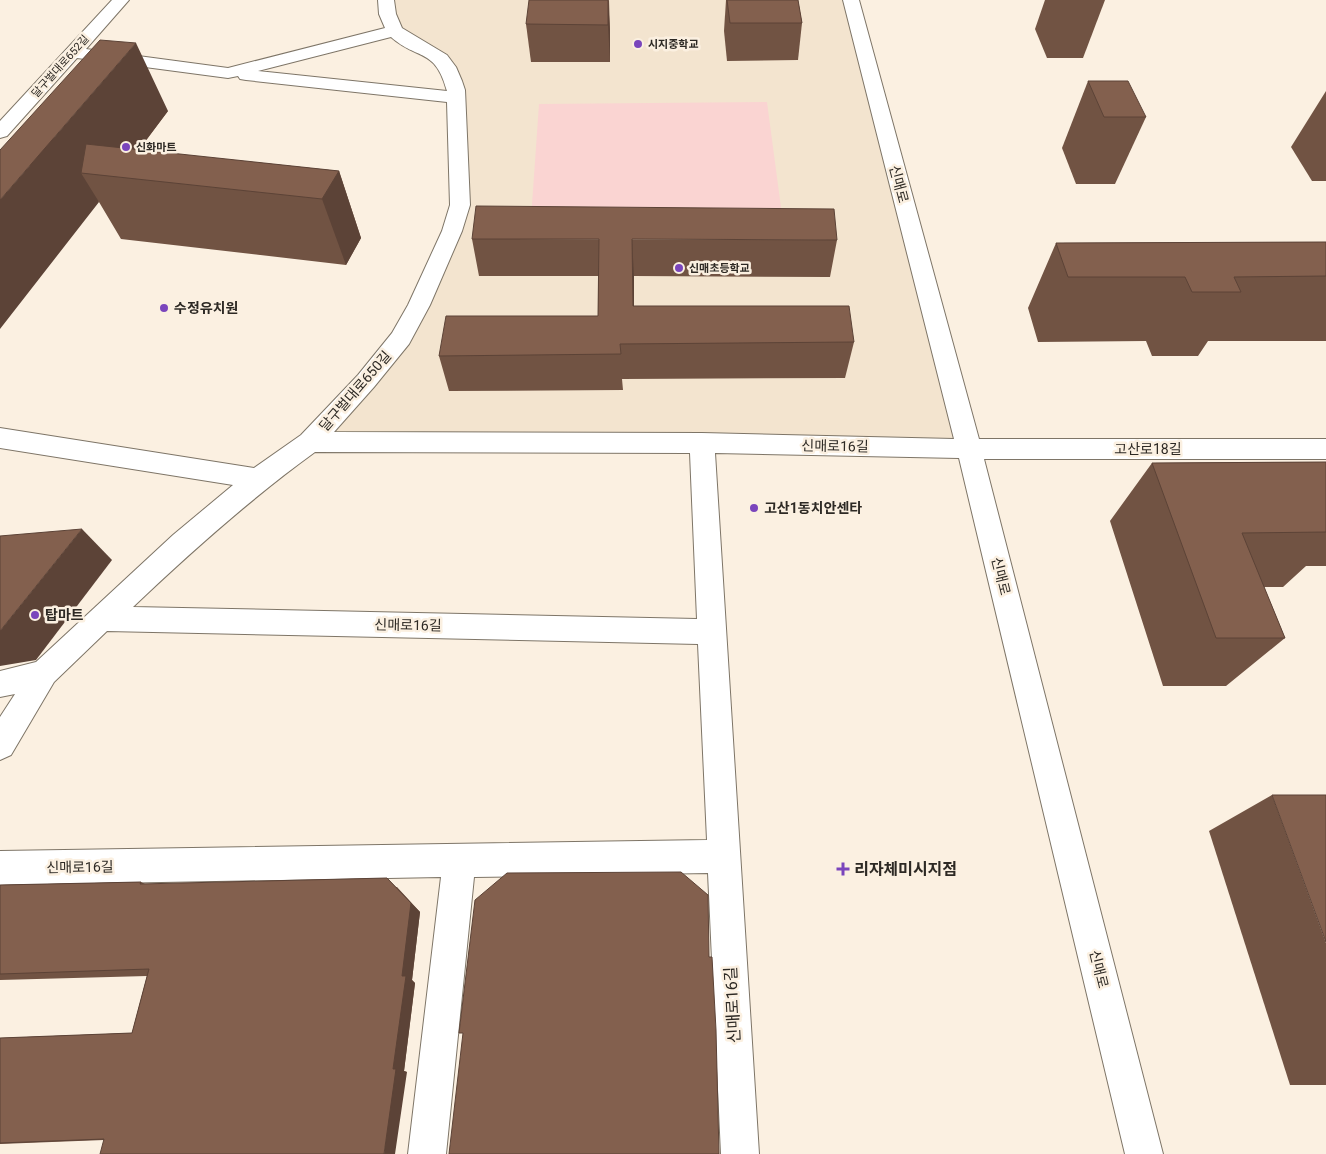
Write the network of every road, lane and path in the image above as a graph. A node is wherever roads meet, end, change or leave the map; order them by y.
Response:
1 (120, 0) edge
2 (386, 0) edge
3 (851, 0) edge
4 (394, 31) junction
5 (72, 52) junction
6 (228, 73) junction
7 (456, 97) junction
8 (0, 132) edge
9 (0, 438) edge
10 (310, 442) junction
11 (702, 443) junction
12 (969, 449) junction
13 (1326, 449) edge
14 (258, 479) junction
15 (104, 619) junction
16 (712, 632) junction
17 (44, 673) junction
18 (0, 684) edge
19 (0, 745) edge
20 (724, 856) junction
21 (459, 860) junction
22 (0, 868) edge
23 (427, 1154) edge
24 (740, 1154) edge
25 (1144, 1154) edge

1 - 5 street, 달구벌대로652길
2 - 4 street
3 - 12 street, 신매로
4 - 6 street
4 - 7 street, 달구벌대로650길
5 - 6 street
5 - 8 street, 달구벌대로652길
6 - 7 street
7 - 10 street, 달구벌대로650길
9 - 14 street
10 - 11 street, 신매로16길
10 - 14 street, 달구벌대로650길
11 - 12 street, 신매로16길
11 - 16 street, 신매로16길
12 - 13 street, 고산로18길
12 - 25 street, 신매로
14 - 15 street, 달구벌대로650길
15 - 16 street, 신매로16길
15 - 17 street, 달구벌대로650길
16 - 20 street, 신매로16길
17 - 18 street, 달구벌대로650길
17 - 19 street, 달구벌대로650길
20 - 21 street, 신매로16길
20 - 24 street, 신매로16길
21 - 22 street, 신매로16길
21 - 23 street

